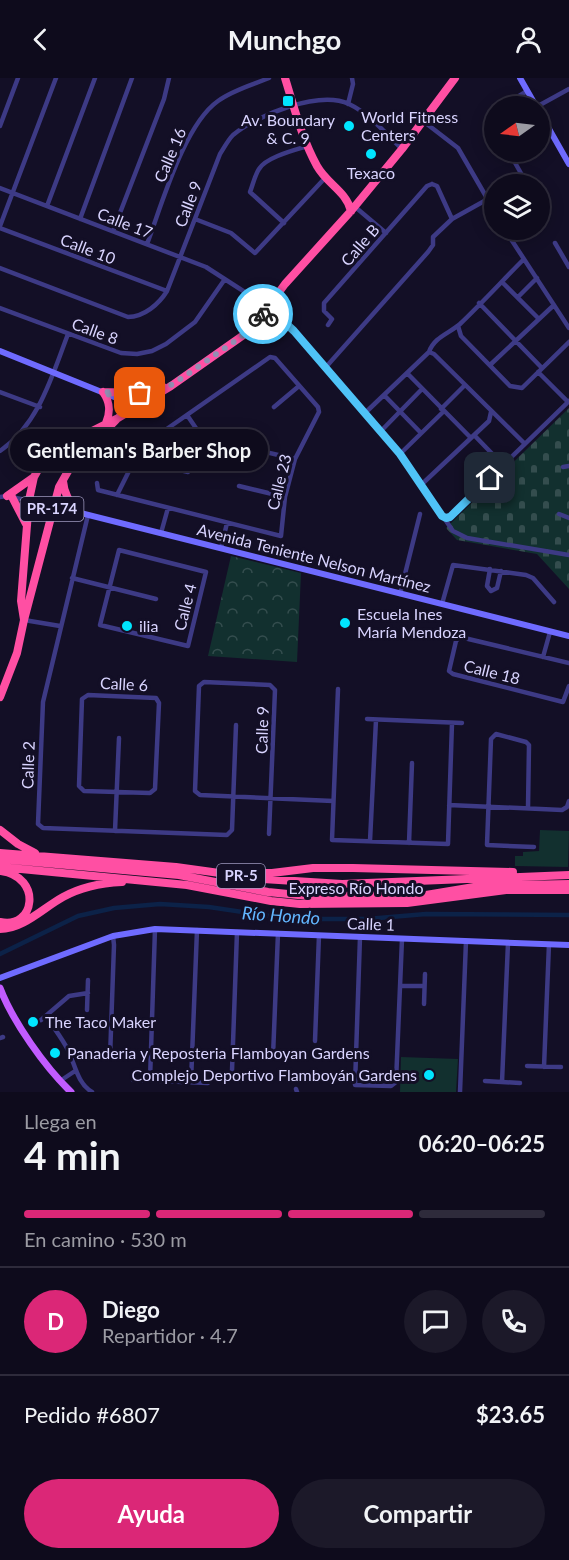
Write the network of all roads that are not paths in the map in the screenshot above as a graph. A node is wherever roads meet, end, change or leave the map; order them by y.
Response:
1 (18, 78) edge
2 (57, 78) edge
3 (95, 78) edge
4 (132, 78) edge
5 (169, 78) edge
6 (269, 78) edge
7 (285, 78) edge
8 (352, 78) edge
9 (455, 78) edge
10 (520, 78) edge
11 (569, 89) edge
12 (527, 91) junction
13 (519, 96) edge
14 (530, 96) edge
15 (550, 99) edge
16 (348, 104) junction
17 (294, 106) junction
18 (423, 121) junction
19 (0, 126) edge
20 (550, 131) edge
21 (308, 146) junction
22 (402, 149) junction
23 (569, 164) edge
24 (433, 177) dead end
25 (325, 178) junction
26 (432, 184) junction
27 (0, 188) edge
28 (13, 193) junction
29 (484, 193) edge
30 (362, 196) junction
31 (346, 197) junction
32 (484, 202) edge
33 (47, 206) junction
34 (353, 208) junction
35 (80, 219) junction
36 (195, 219) junction
37 (452, 219) junction
38 (284, 223) junction
39 (0, 227) edge
40 (113, 231) junction
41 (386, 233) junction
42 (512, 240) edge
43 (555, 243) dead end
44 (147, 244) junction
45 (180, 257) junction
46 (524, 259) junction
47 (569, 267) edge
48 (0, 268) edge
49 (537, 278) junction
50 (225, 279) junction
51 (502, 282) junction
52 (167, 291) junction
53 (518, 297) junction
54 (479, 303) junction
55 (554, 304) junction
56 (268, 307) junction
57 (0, 308) edge
58 (539, 319) junction
59 (328, 325) dead end
60 (458, 326) junction
61 (569, 328) edge
62 (68, 334) junction
63 (515, 341) junction
64 (569, 342) edge
65 (0, 351) edge
66 (429, 352) junction
67 (490, 365) junction
68 (326, 368) junction
69 (540, 370) junction
70 (54, 372) junction
71 (407, 373) junction
72 (465, 385) junction
73 (171, 386) junction
74 (299, 386) junction
75 (422, 389) junction
76 (0, 392) edge
77 (103, 392) junction
78 (384, 395) junction
79 (568, 401) edge
80 (40, 407) junction
81 (274, 407) dead end
82 (131, 410) junction
83 (442, 410) junction
84 (400, 412) junction
85 (491, 412) junction
86 (365, 413) junction
87 (187, 415) junction
88 (118, 418) junction
89 (106, 423) junction
90 (381, 431) junction
91 (88, 433) junction
92 (421, 433) junction
93 (202, 437) dead end
94 (473, 437) junction
95 (525, 444) junction
96 (249, 448) dead end
97 (0, 452) edge
98 (83, 454) junction
99 (400, 454) junction
100 (135, 459) junction
101 (295, 459) junction
102 (503, 465) junction
103 (569, 466) edge
104 (563, 467) dead end
105 (188, 472) dead end
106 (34, 477) junction
107 (63, 481) junction
108 (97, 483) dead end
109 (421, 485) junction
110 (239, 486) dead end
111 (117, 495) junction
112 (6, 496) edge
113 (285, 497) junction
114 (29, 500) junction
115 (53, 506) junction
116 (168, 508) junction
117 (77, 512) junction
118 (88, 514) junction
119 (420, 514) dead end
120 (559, 514) dead end
121 (446, 518) junction
122 (569, 518) edge
123 (228, 522) junction
124 (27, 526) junction
125 (161, 533) junction
126 (221, 548) junction
127 (569, 555) edge
128 (490, 569) junction
129 (501, 571) junction
130 (72, 578) junction
131 (110, 587) junction
132 (400, 594) junction
133 (156, 599) dead end
134 (554, 602) dead end
135 (442, 604) junction
136 (24, 620) junction
137 (60, 626) junction
138 (550, 632) junction
139 (569, 636) edge
140 (543, 657) junction
141 (569, 663) edge
142 (569, 686) edge
143 (338, 689) dead end
144 (0, 697) edge
145 (367, 719) dead end
146 (376, 720) junction
147 (453, 723) junction
148 (462, 723) dead end
149 (236, 725) dead end
150 (118, 738) dead end
151 (412, 763) dead end
152 (117, 792) junction
153 (233, 796) junction
154 (271, 798) junction
155 (333, 801) junction
156 (569, 801) edge
157 (449, 805) junction
158 (488, 806) junction
159 (528, 808) junction
160 (0, 830) edge
161 (115, 831) junction
162 (269, 834) dead end
163 (370, 841) junction
164 (409, 843) junction
165 (534, 847) dead end
166 (0, 853) edge
167 (42, 856) junction
168 (0, 859) edge
169 (0, 869) edge
170 (207, 870) junction
171 (569, 875) edge
172 (539, 876) junction
173 (157, 881) junction
174 (569, 882) edge
175 (373, 883) junction
176 (569, 890) edge
177 (0, 922) edge
178 (155, 929) junction
179 (197, 930) junction
180 (0, 931) edge
181 (237, 932) junction
182 (278, 933) junction
183 (319, 935) junction
184 (113, 936) junction
185 (360, 937) junction
186 (402, 939) junction
187 (466, 941) junction
188 (508, 943) junction
189 (549, 944) junction
190 (569, 945) edge
191 (425, 974) dead end
192 (0, 978) edge
193 (88, 980) dead end
194 (400, 986) junction
195 (424, 987) junction
196 (0, 988) edge
197 (88, 993) junction
198 (424, 1004) dead end
199 (87, 1010) dead end
200 (46, 1016) junction
201 (41, 1020) dead end
202 (315, 1041) dead end
203 (273, 1056) dead end
204 (93, 1057) dead end
205 (110, 1058) junction
206 (127, 1058) dead end
207 (527, 1066) dead end
208 (544, 1067) junction
209 (561, 1067) dead end
210 (75, 1071) junction
211 (232, 1071) dead end
212 (133, 1080) dead end
213 (150, 1080) junction
214 (60, 1081) junction
215 (485, 1081) dead end
216 (191, 1082) junction
217 (502, 1082) junction
218 (208, 1083) dead end
219 (520, 1083) dead end
220 (71, 1092) edge
221 (92, 1092) edge
222 (460, 1092) edge

1 - 19 street
2 - 28 street
3 - 33 street
4 - 35 street
5 - 40 street
6 - 44 street, Calle 16
7 - 17 highway
8 - 16 street
9 - 18 highway, PR-174
10 - 12 street
11 - 15 street
12 - 13 street
12 - 14 street
16 - 17 street, Calle 9
16 - 22 street, Calle 9
17 - 21 highway
17 - 36 street, Calle 9
18 - 22 highway, PR-174
18 - 29 street
20 - 23 street
21 - 25 highway
21 - 38 street
22 - 30 highway, PR-174
24 - 26 street
25 - 31 highway
25 - 38 street
26 - 37 street
26 - 41 street, Calle B
27 - 28 street, Calle 17
28 - 33 street, Calle 17
28 - 39 street
30 - 31 highway
30 - 34 highway, PR-174
31 - 34 highway
32 - 37 street
33 - 35 street, Calle 17
34 - 41 street
34 - 56 highway, PR-174
35 - 40 street, Calle 17
36 - 38 street
36 - 45 street, Calle 9
37 - 68 street
39 - 52 street, Calle 10
40 - 44 street, Calle 17
41 - 59 street, Calle B
42 - 46 street
43 - 47 street
44 - 45 street, Calle 17
45 - 50 street, Calle 17
45 - 52 street, Calle 9
46 - 49 street
46 - 51 street
48 - 52 street, Calle 9
49 - 53 street
49 - 55 street
50 - 56 street, Calle 17
50 - 62 street, Calle 8
51 - 53 street
51 - 54 street
53 - 58 street
54 - 60 street
54 - 63 street
55 - 58 street
55 - 61 street
56 - 68 street, Calle 17
56 - 73 highway, PR-174
57 - 62 street, Calle 8
58 - 63 street
60 - 66 street
60 - 67 street
62 - 70 street
63 - 67 street
63 - 69 street
64 - 69 street
65 - 70 street
66 - 71 street
66 - 72 street
67 - 69 street
68 - 86 street, Calle 17
69 - 79 street
70 - 77 street
70 - 80 street
71 - 75 street
71 - 78 street
72 - 83 street
72 - 85 street
73 - 77 highway
73 - 82 highway, PR-174
74 - 81 street
74 - 87 street, Calle 23
74 - 101 street, Calle 23
75 - 83 street
75 - 84 street
76 - 80 street
77 - 82 street
77 - 89 highway
78 - 84 street
78 - 86 street
79 - 95 street
80 - 97 street
82 - 88 highway, PR-174
83 - 92 street
83 - 94 street
84 - 90 street
84 - 92 street
85 - 94 street
85 - 95 street
86 - 90 street, Calle 17
87 - 93 street
87 - 100 street, Calle 23
88 - 89 highway, PR-174
88 - 98 highway, PR-174
89 - 91 highway, PR-174
90 - 99 street, Calle 17
91 - 98 highway
91 - 106 highway, PR-174
92 - 99 street
94 - 102 street
94 - 109 street
95 - 102 street
96 - 101 street
98 - 107 highway, PR-174
99 - 109 street, Calle 17
100 - 105 street
100 - 111 street, Calle 23
101 - 113 street, Calle 23
102 - 121 street
103 - 104 street
106 - 112 highway
106 - 114 highway, PR-174
107 - 115 highway, PR-174
107 - 117 highway
108 - 111 street, Calle 23
109 - 121 street, Calle 17
110 - 113 street
111 - 116 street, Calle 23
112 - 114 street
112 - 124 highway
113 - 123 street, Calle 23
114 - 115 street
114 - 124 highway, PR-174
115 - 117 street, Avenida Teniente Nelson Martínez
115 - 136 highway, PR-174
116 - 123 street, Calle 23
116 - 125 street
117 - 118 street, Avenida Teniente Nelson Martínez
118 - 125 street, Avenida Teniente Nelson Martínez
118 - 130 street, Calle 2
119 - 132 street
120 - 122 street
121 - 127 street, Calle 17
123 - 126 street
124 - 136 highway, PR-174
125 - 126 street, Avenida Teniente Nelson Martínez
126 - 132 street, Avenida Teniente Nelson Martínez
128 - 129 street
128 - 129 street
128 - 135 street
129 - 134 street
130 - 131 street
130 - 137 street, Calle 2
131 - 131 street, Calle 4
131 - 133 street
132 - 135 street, Avenida Teniente Nelson Martínez
135 - 138 street, Avenida Teniente Nelson Martínez
136 - 137 street
136 - 144 highway, PR-174
137 - 161 street, Calle 2
138 - 139 street, Avenida Teniente Nelson Martínez
138 - 140 street, Calle 18
140 - 141 street, Calle 18
140 - 142 street, Calle 18
143 - 155 street
145 - 146 street
146 - 147 street
146 - 163 street
147 - 148 street
147 - 157 street
149 - 153 street
150 - 152 street
151 - 164 street
152 - 152 street, Calle 6
152 - 161 street
153 - 154 street
153 - 154 street, Calle 9
153 - 161 street, Calle 2
154 - 155 street
154 - 162 street, Calle 9
155 - 163 street
156 - 159 street
157 - 158 street
157 - 164 street
158 - 159 street
158 - 159 street
158 - 165 street
160 - 167 highway
163 - 164 street
166 - 167 highway, Expreso Río Hondo / PR-5
167 - 170 highway, Expreso Río Hondo / PR-5
168 - 174 highway
169 - 173 highway, Expreso Río Hondo / PR-5
169 - 177 highway
170 - 172 highway
170 - 175 highway, Expreso Río Hondo / PR-5
171 - 172 highway, Expreso Río Hondo / PR-5
172 - 175 highway, Expreso Río Hondo / PR-5
173 - 176 highway, Expreso Río Hondo / PR-5
173 - 180 highway
174 - 175 highway
178 - 179 street, Calle 1
178 - 184 street, Calle 1
178 - 213 street
179 - 181 street, Calle 1
179 - 216 street
181 - 182 street, Calle 1
181 - 211 street
182 - 183 street, Calle 1
182 - 203 street
183 - 185 street, Calle 1
183 - 202 street
184 - 192 street, Calle 1
184 - 205 street
185 - 186 street, Calle 1
185 - 194 street
186 - 187 street, Calle 1
186 - 194 street
187 - 188 street, Calle 1
187 - 222 street
188 - 189 street, Calle 1
188 - 217 street
189 - 190 street, Calle 1
189 - 208 street
191 - 195 street
193 - 197 street
194 - 195 street
195 - 198 street
196 - 214 main road
197 - 199 street
197 - 200 street
200 - 201 street
200 - 210 street
204 - 205 street
205 - 206 street
207 - 208 street
208 - 209 street
210 - 214 street
210 - 221 street
212 - 213 street
213 - 216 street
214 - 220 main road
215 - 217 street
216 - 218 street
217 - 219 street

